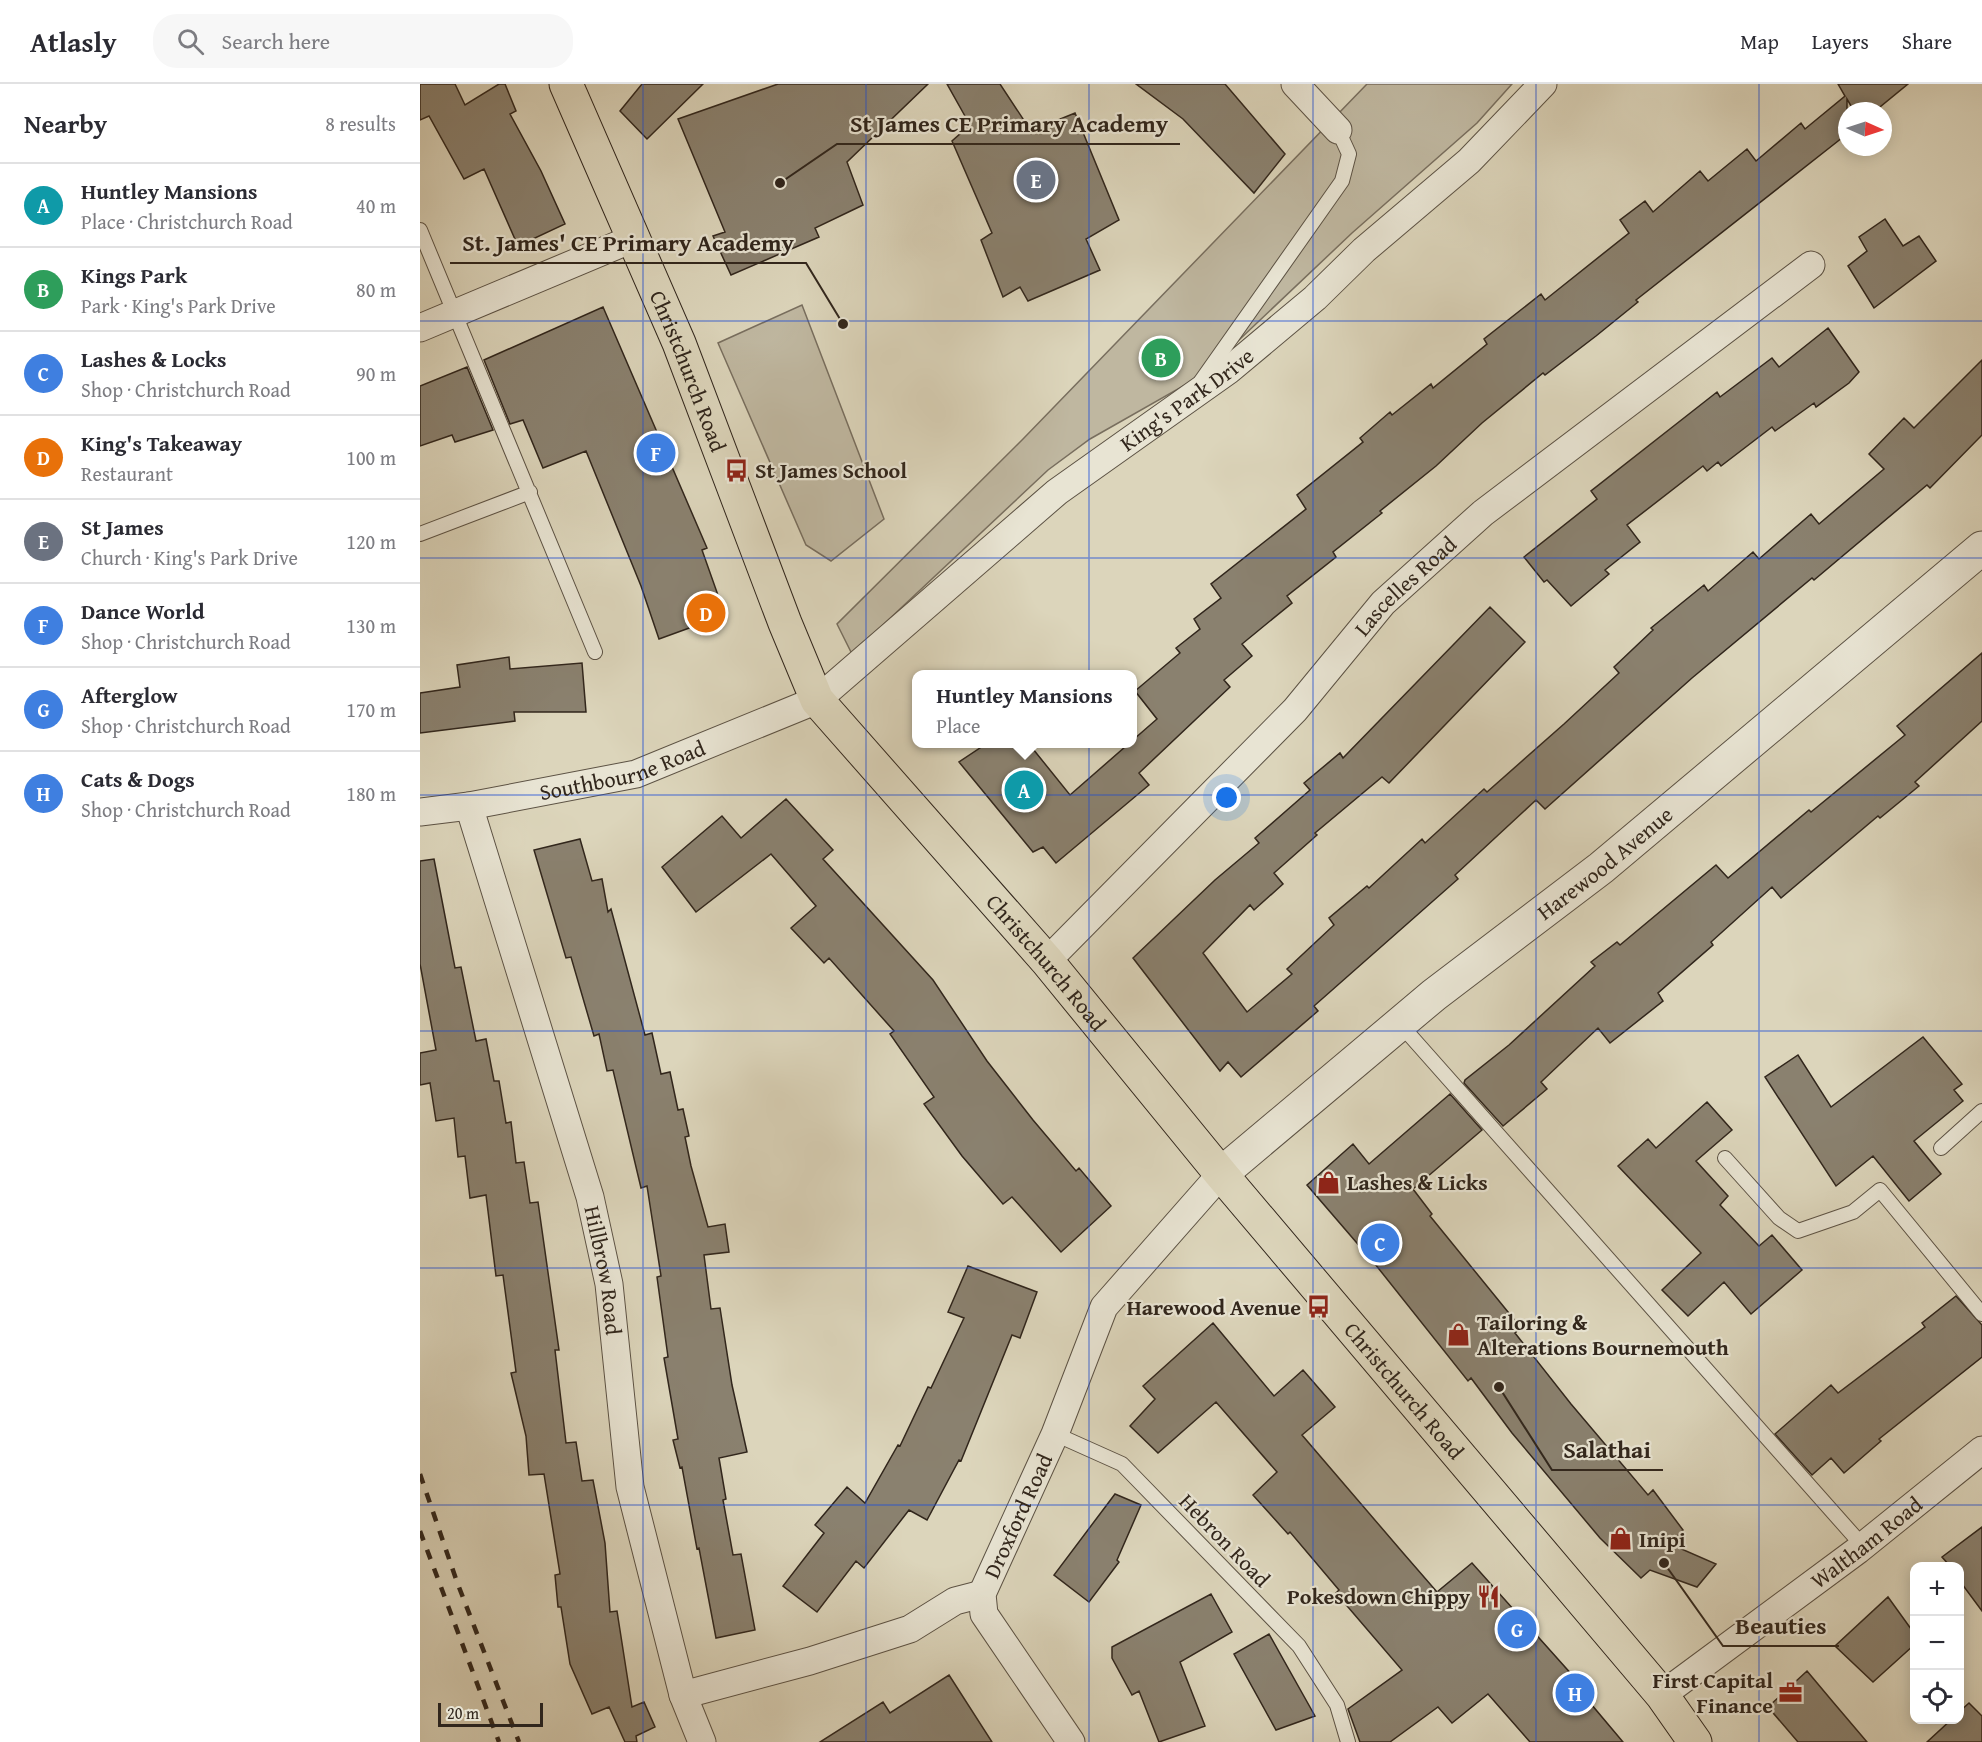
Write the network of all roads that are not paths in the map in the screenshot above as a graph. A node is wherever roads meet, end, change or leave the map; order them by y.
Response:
1 (566, 84) edge
2 (1295, 84) edge
3 (1543, 84) edge
4 (1338, 130) joint
5 (420, 230) edge
6 (632, 239) junction
7 (1811, 265) dead end
8 (456, 313) junction
9 (420, 328) edge
10 (1188, 400) junction
11 (530, 492) junction
12 (420, 534) edge
13 (1982, 548) edge
14 (595, 652) dead end
15 (818, 700) junction
16 (469, 806) junction
17 (420, 812) edge
18 (1047, 961) junction
19 (1400, 1023) junction
20 (1982, 1111) edge
21 (1941, 1148) dead end
22 (1725, 1158) dead end
23 (1221, 1174) junction
24 (1982, 1314) edge
25 (1055, 1434) junction
26 (1982, 1449) edge
27 (1862, 1545) junction
28 (982, 1594) junction
29 (683, 1695) junction
30 (1662, 1695) junction
31 (702, 1742) edge
32 (1071, 1742) edge
33 (1348, 1742) edge
34 (1695, 1742) edge

1 - 6 main road, Christchurch Road
2 - 4 street
3 - 10 street, King's Park Drive
4 - 10 lane
5 - 8 lane
6 - 8 street
6 - 15 main road, Christchurch Road
7 - 18 street, Lascelles Road
8 - 9 street
8 - 11 lane
10 - 15 street, King's Park Drive
11 - 12 lane
11 - 14 lane
13 - 19 street, Harewood Avenue
15 - 16 street, Southbourne Road
15 - 18 main road, Christchurch Road
16 - 17 street, Southbourne Road
16 - 29 street, Hillbrow Road
18 - 23 main road, Christchurch Road
19 - 23 street, Harewood Avenue
19 - 27 lane
20 - 21 lane
22 - 24 lane
23 - 25 street, Droxford Road
23 - 30 main road, Christchurch Road
25 - 28 street, Droxford Road
25 - 33 lane, Hebron Road
26 - 27 street, Waltham Road
27 - 30 street, Waltham Road
28 - 29 street, Droxford Road
28 - 32 street
29 - 31 street, Hillbrow Road
30 - 34 main road, Christchurch Road

